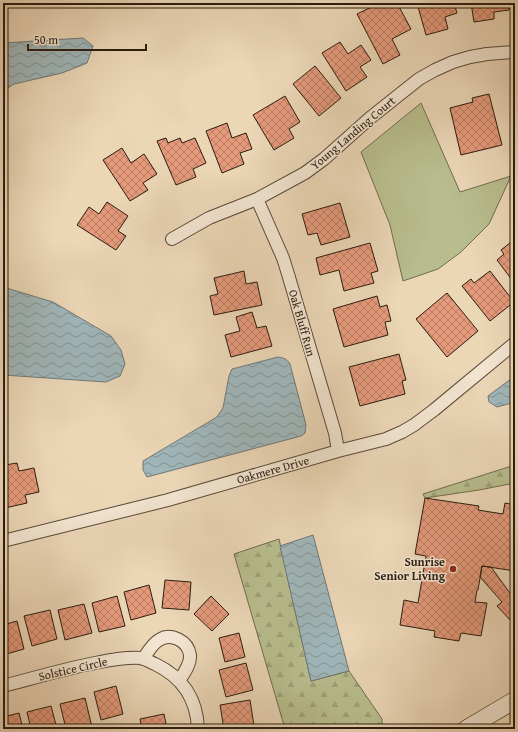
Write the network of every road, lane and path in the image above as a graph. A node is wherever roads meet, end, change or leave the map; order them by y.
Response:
1 (515, 52) edge
2 (257, 199) junction
3 (172, 239) dead end
4 (515, 343) edge
5 (338, 451) junction
6 (3, 541) edge
7 (143, 659) junction
8 (179, 681) junction
9 (3, 686) edge
10 (515, 700) edge
11 (198, 729) edge
12 (466, 729) edge

1 - 2 street, Young Landing Court
2 - 3 street, Young Landing Court
2 - 5 street, Oak Bluff Run
4 - 5 street, Oakmere Drive
5 - 6 street, Oakmere Drive
7 - 8 street, Solstice Circle
7 - 8 street
7 - 9 street, Solstice Circle
8 - 11 street, Solstice Circle
10 - 12 street

